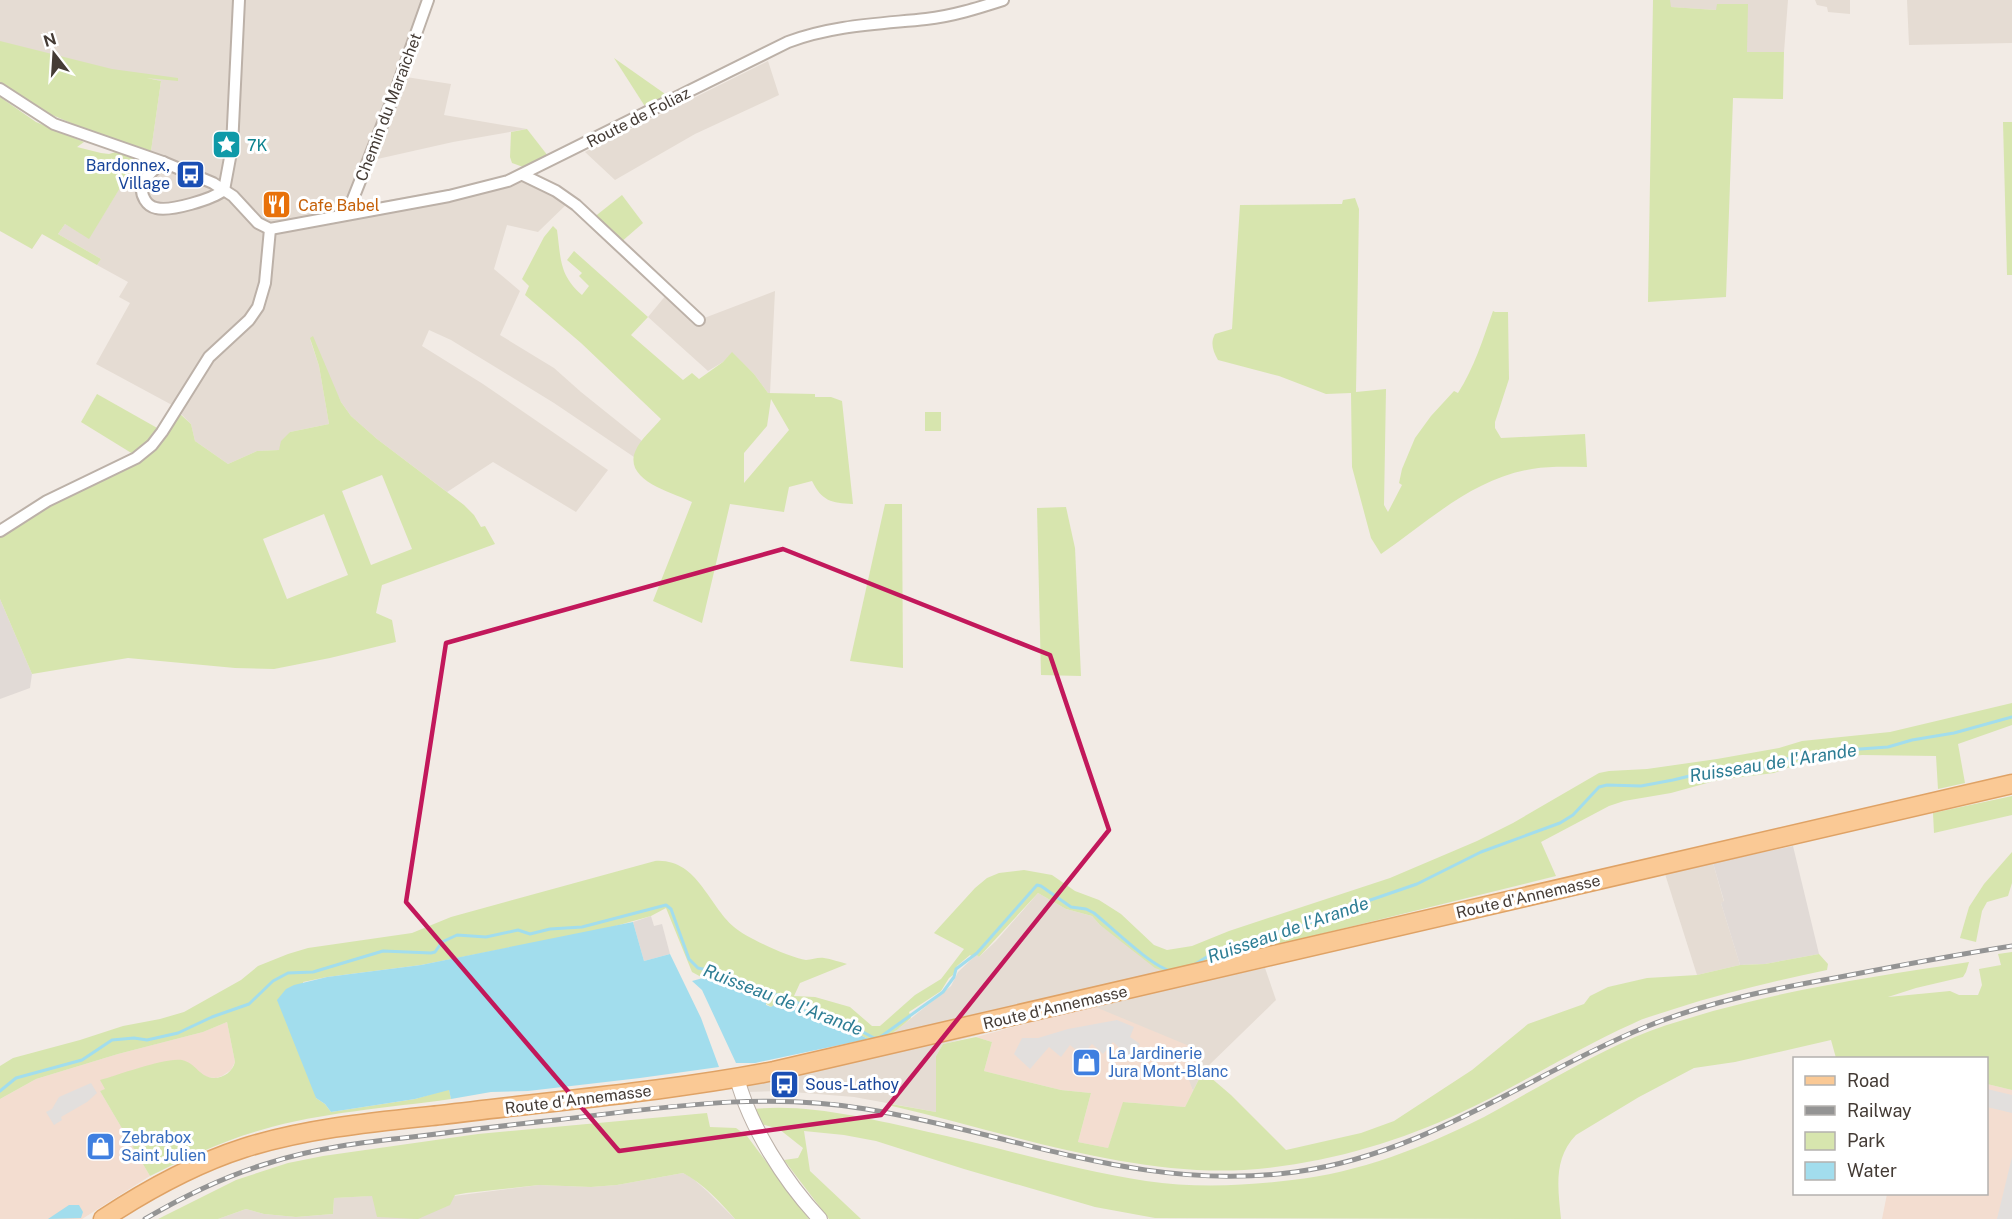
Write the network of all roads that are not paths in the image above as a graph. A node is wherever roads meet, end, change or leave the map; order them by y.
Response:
1 (239, 0) edge
2 (428, 0) edge
3 (1003, 0) edge
4 (0, 89) edge
5 (163, 162) junction
6 (523, 175) junction
7 (224, 190) junction
8 (347, 214) junction
9 (270, 229) junction
10 (699, 320) dead end
11 (0, 531) edge
12 (2012, 784) edge
13 (737, 1078) junction
14 (103, 1219) edge
15 (820, 1219) edge

1 - 7 street
2 - 8 street, Chemin du Maraîchet
3 - 6 street, Route de Foliaz
4 - 5 street
5 - 7 street
5 - 7 street
6 - 8 street, Route de Foliaz
6 - 10 street
7 - 9 street
8 - 9 street, Route de Foliaz
9 - 11 street
12 - 13 main road, Route d'Annemasse
13 - 14 main road, Route d'Annemasse
13 - 15 street

